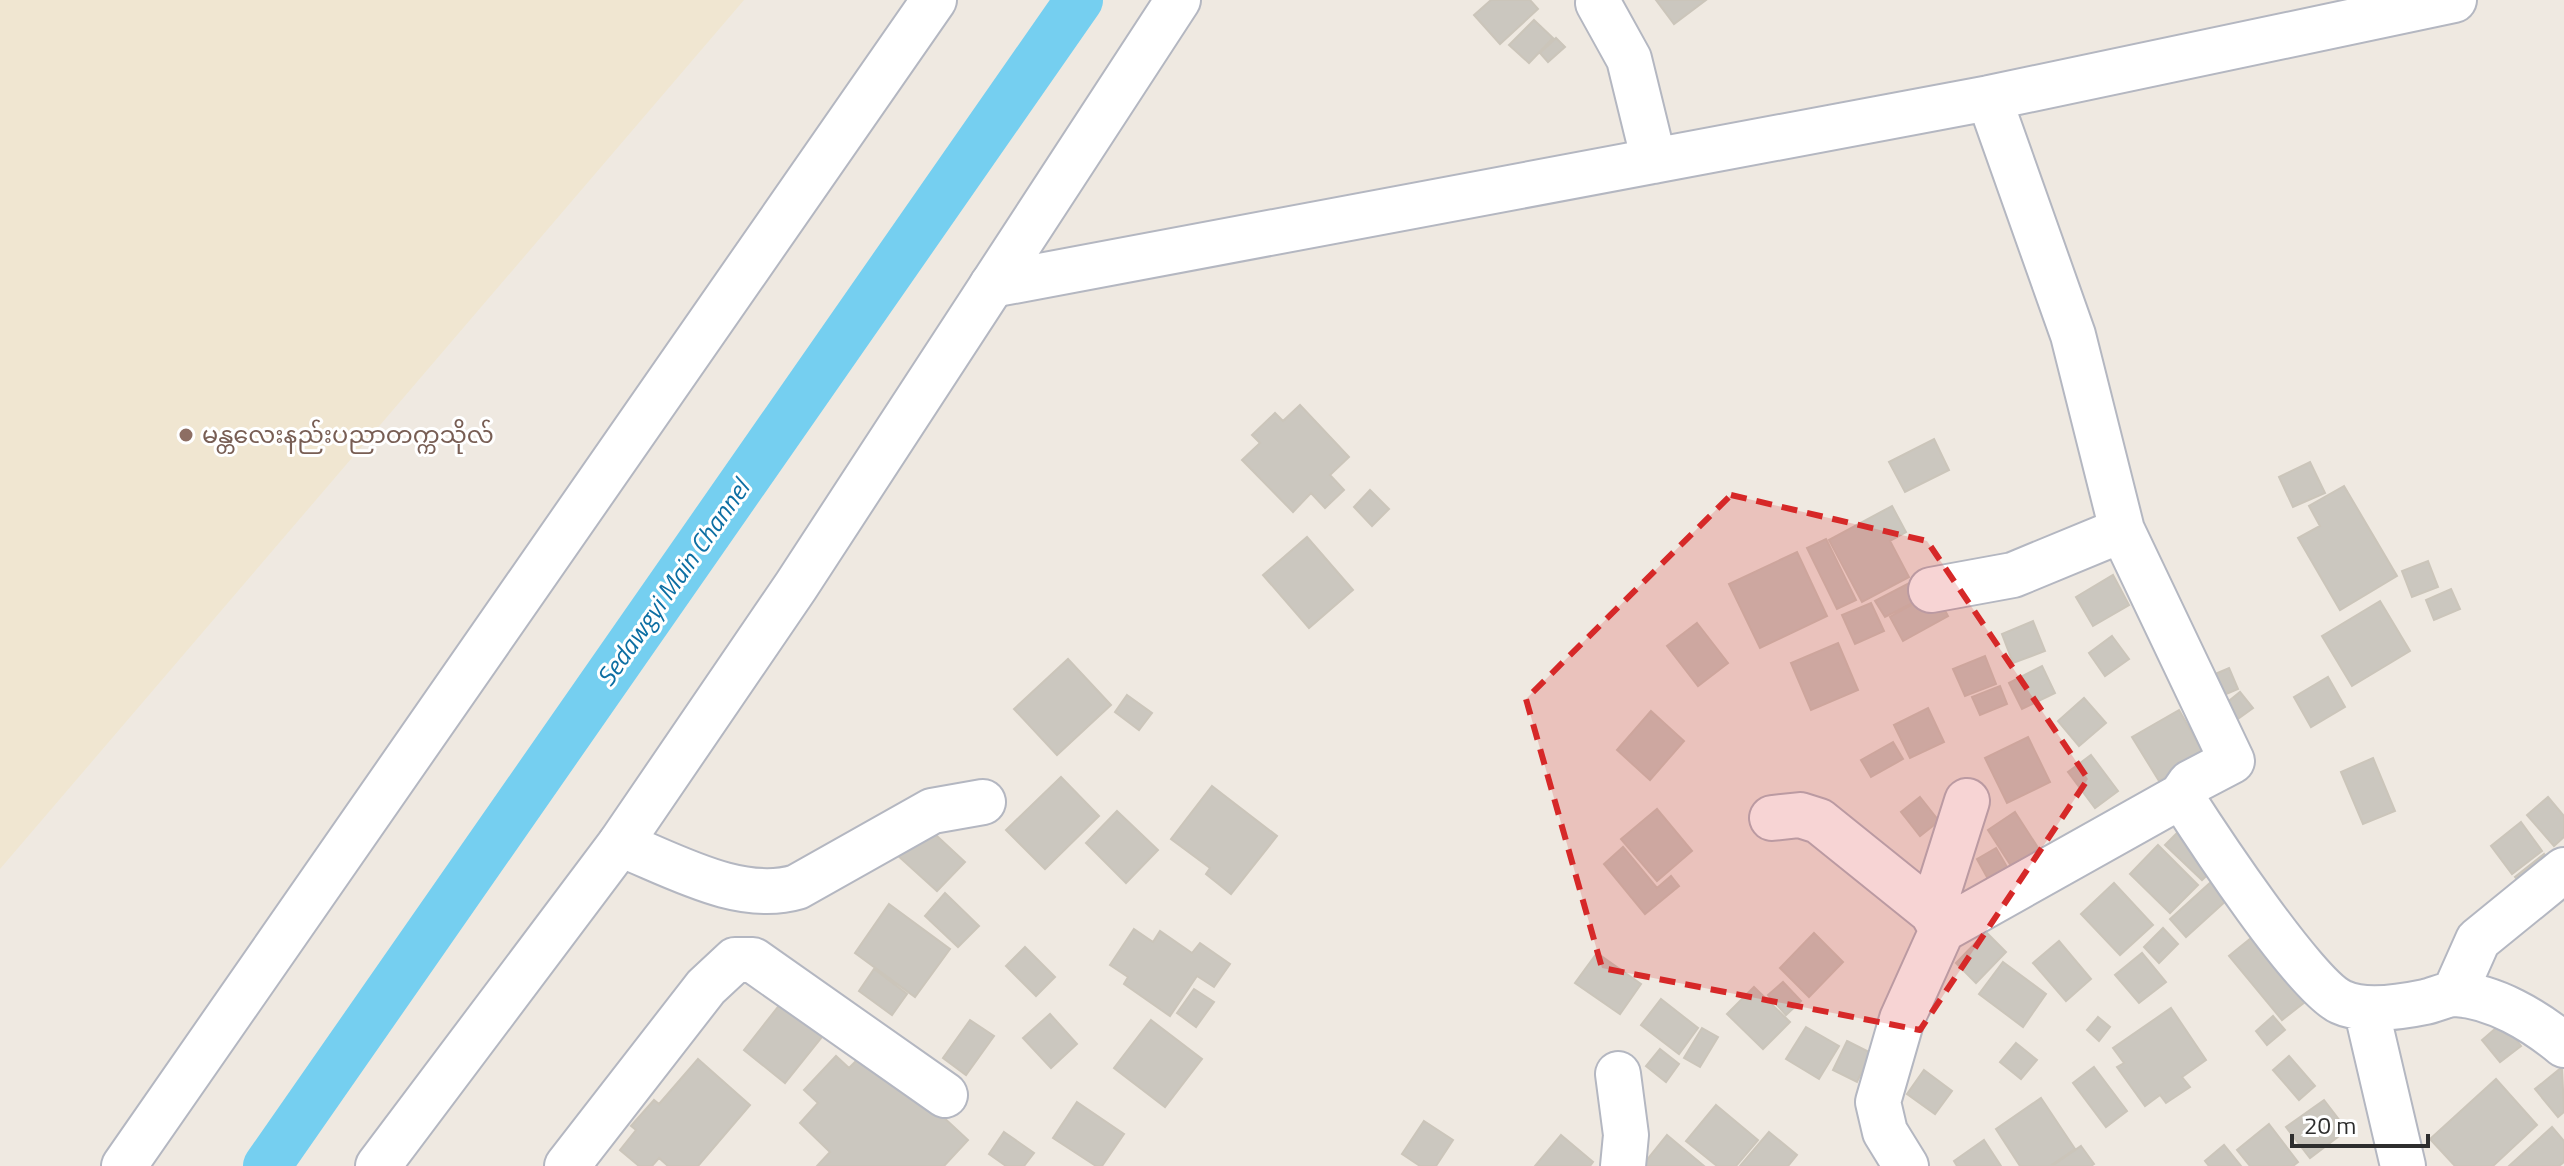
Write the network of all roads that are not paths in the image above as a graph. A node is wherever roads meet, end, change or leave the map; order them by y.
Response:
1 (934, 0) edge
2 (1178, 0) edge
3 (2454, 0) edge
4 (1598, 3) dead end
5 (1989, 98) junction
6 (1654, 161) junction
7 (992, 285) junction
8 (2122, 530) junction
9 (1931, 590) dead end
10 (2181, 796) junction
11 (1967, 801) dead end
12 (983, 802) dead end
13 (1772, 818) dead end
14 (620, 844) junction
15 (2564, 870) edge
16 (1937, 921) junction
17 (2454, 994) junction
18 (2366, 1008) junction
19 (2564, 1045) edge
20 (1618, 1074) dead end
21 (945, 1095) dead end
22 (124, 1166) edge
23 (378, 1166) edge
24 (567, 1166) edge
25 (1623, 1166) edge
26 (1906, 1166) edge
27 (2403, 1166) edge

1 - 22 street
2 - 7 street
3 - 5 street
4 - 6 street
5 - 6 street
5 - 8 street
6 - 7 street
7 - 14 street
8 - 9 street
8 - 10 street
10 - 16 street
10 - 18 street
11 - 16 street
12 - 14 street
13 - 16 street
14 - 23 street
15 - 17 street
16 - 26 street
17 - 18 street
17 - 19 street
18 - 27 street
20 - 25 street
21 - 24 street

